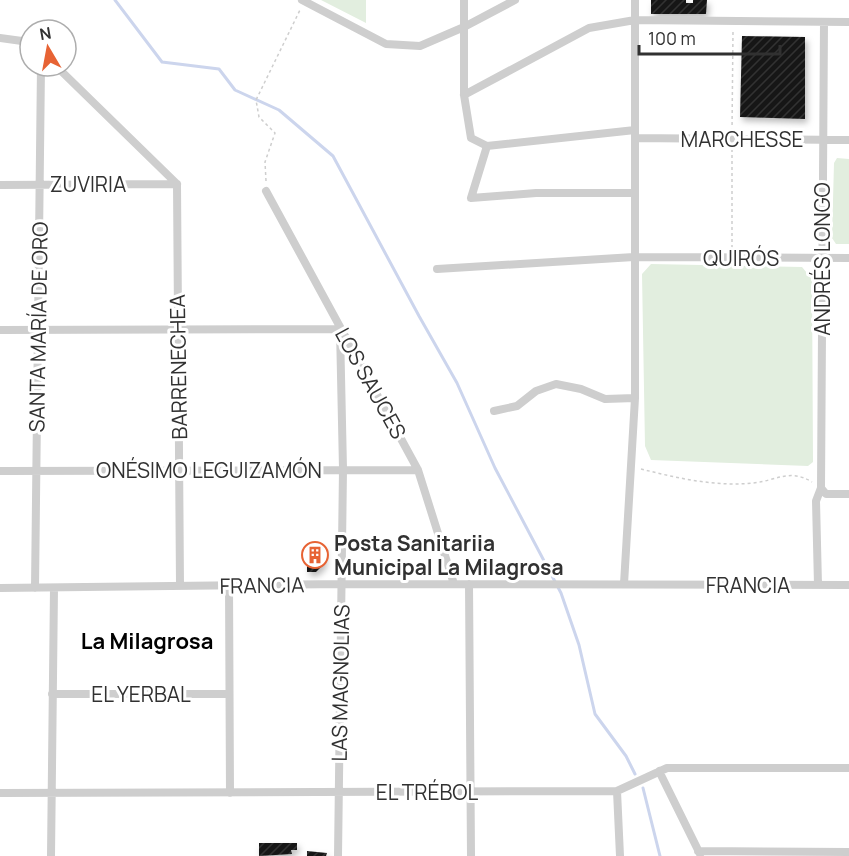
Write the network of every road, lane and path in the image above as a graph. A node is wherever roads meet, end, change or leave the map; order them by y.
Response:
1 (303, 0) edge
2 (464, 0) edge
3 (515, 0) edge
4 (635, 0) edge
5 (635, 20) junction
6 (824, 22) junction
7 (849, 22) edge
8 (464, 27) junction
9 (0, 38) edge
10 (18, 40) edge
11 (41, 78) edge
12 (68, 78) edge
13 (464, 95) junction
14 (635, 134) junction
15 (823, 140) junction
16 (849, 140) edge
17 (487, 146) junction
18 (0, 184) edge
19 (40, 184) junction
20 (177, 184) junction
21 (266, 191) joint
22 (634, 193) junction
23 (634, 257) junction
24 (821, 258) junction
25 (849, 258) edge
26 (437, 269) dead end
27 (178, 328) junction
28 (340, 329) junction
29 (0, 330) edge
30 (38, 330) junction
31 (635, 398) junction
32 (495, 411) dead end
33 (631, 467) junction
34 (343, 469) junction
35 (179, 470) junction
36 (418, 470) junction
37 (0, 471) edge
38 (36, 471) junction
39 (823, 491) junction
40 (849, 494) edge
41 (341, 584) junction
42 (454, 584) junction
43 (469, 584) junction
44 (624, 584) junction
45 (180, 585) junction
46 (229, 585) junction
47 (818, 585) junction
48 (849, 585) edge
49 (0, 588) edge
50 (35, 588) junction
51 (54, 588) junction
52 (52, 694) junction
53 (229, 694) junction
54 (849, 768) edge
55 (659, 771) junction
56 (617, 791) junction
57 (472, 792) junction
58 (0, 793) edge
59 (51, 793) junction
60 (230, 793) junction
61 (339, 793) junction
62 (849, 852) edge
63 (699, 853) edge
64 (51, 856) edge
65 (338, 856) edge
66 (471, 856) edge
67 (620, 856) edge

1 - 8 street
1 - 21 path
2 - 8 street
3 - 8 street
4 - 5 street
5 - 6 street
5 - 13 street
5 - 14 street
6 - 7 street
6 - 15 street, ANDRÉS LONGO
8 - 13 street
9 - 10 street
11 - 19 street, SANTA MARÍA DE ORO
12 - 20 street
13 - 17 street
14 - 15 street, MARCHESSE
14 - 17 street, MARCHESSE
14 - 22 street
15 - 16 street, MARCHESSE
15 - 24 street, ANDRÉS LONGO
17 - 22 street
18 - 19 street, ZUVIRIA
19 - 20 street, ZUVIRIA
19 - 30 street, SANTA MARÍA DE ORO
20 - 27 street, BARRENECHEA
21 - 28 street, LOS SAUCES
22 - 23 street
23 - 24 street, QUIRÓS
23 - 26 street, QUIRÓS
23 - 31 street
24 - 25 street, QUIRÓS
24 - 39 street, ANDRÉS LONGO
27 - 28 street
27 - 30 street
27 - 35 street, BARRENECHEA
28 - 34 street, LAS MAGNOLIAS
28 - 36 street, LOS SAUCES
29 - 30 street
30 - 38 street, SANTA MARÍA DE ORO
31 - 32 street
31 - 33 street
33 - 39 path
33 - 44 street
34 - 35 street, ONÉSIMO LEGUIZAMÓN
34 - 36 street, ONÉSIMO LEGUIZAMÓN
34 - 41 street, LAS MAGNOLIAS
35 - 38 street, ONÉSIMO LEGUIZAMÓN
35 - 45 street, BARRENECHEA
36 - 42 street, LOS SAUCES
37 - 38 street, ONÉSIMO LEGUIZAMÓN
38 - 50 street, SANTA MARÍA DE ORO
39 - 40 street
39 - 47 street, ANDRÉS LONGO
41 - 42 street, FRANCIA
41 - 46 street, FRANCIA
41 - 61 street, LAS MAGNOLIAS
42 - 43 street, FRANCIA
43 - 44 street, FRANCIA
43 - 57 street
44 - 47 street, FRANCIA
45 - 46 street, FRANCIA
45 - 51 street, FRANCIA
46 - 53 street
47 - 48 street, FRANCIA
49 - 50 street, FRANCIA
50 - 51 street, FRANCIA
51 - 52 street
52 - 53 street, EL YERBAL
52 - 59 street
53 - 60 street
54 - 55 street, EL TRÉBOL
55 - 56 street, EL TRÉBOL
55 - 63 street
56 - 57 street, EL TRÉBOL
56 - 67 street
57 - 61 street, EL TRÉBOL
57 - 66 street
58 - 59 street, EL TRÉBOL
59 - 60 street, EL TRÉBOL
59 - 64 street
60 - 61 street, EL TRÉBOL
61 - 65 street, LAS MAGNOLIAS
62 - 63 street

